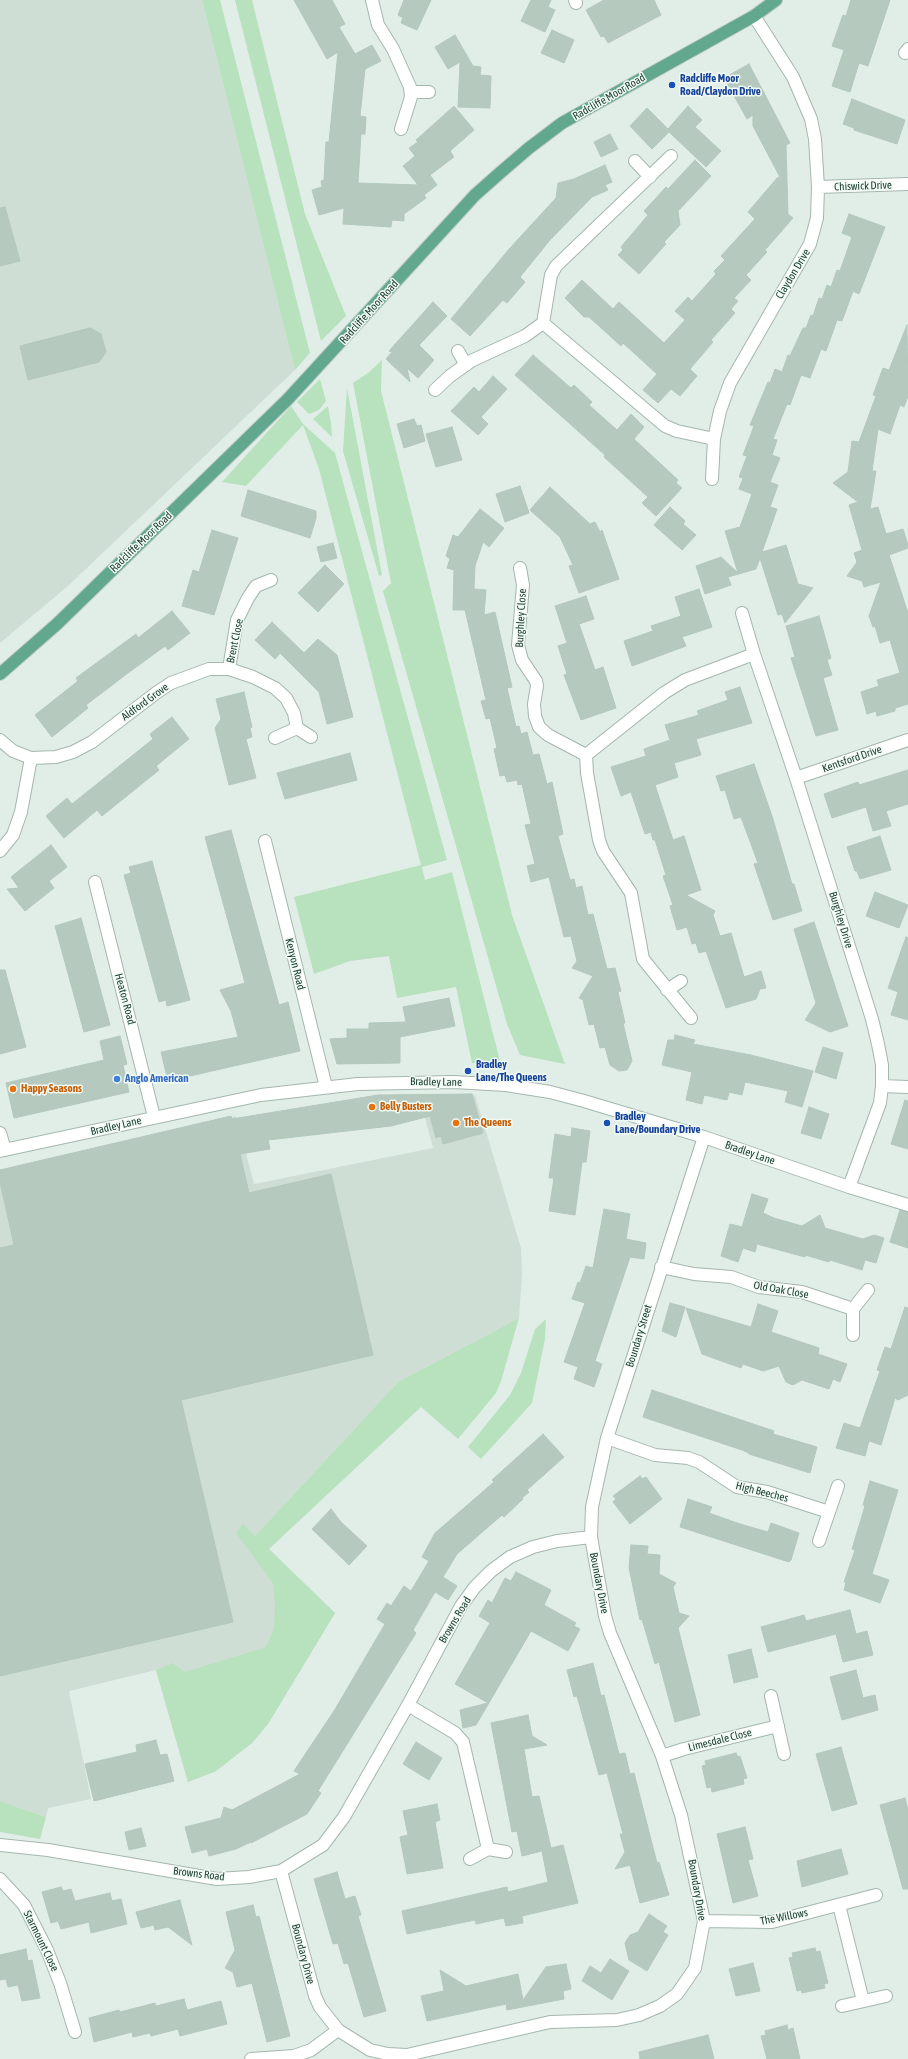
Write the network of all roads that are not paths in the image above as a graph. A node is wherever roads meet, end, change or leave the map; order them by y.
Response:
1 (372, 0) edge
2 (776, 0) edge
3 (754, 16) junction
4 (411, 92) junction
5 (429, 92) dead end
6 (401, 129) dead end
7 (671, 156) dead end
8 (636, 161) dead end
9 (650, 177) junction
10 (908, 184) edge
11 (818, 187) junction
12 (543, 323) junction
13 (458, 351) dead end
14 (466, 365) junction
15 (435, 390) dead end
16 (714, 439) junction
17 (712, 479) dead end
18 (520, 568) dead end
19 (271, 580) dead end
20 (742, 613) dead end
21 (754, 654) junction
22 (229, 669) junction
23 (0, 674) edge
24 (297, 728) junction
25 (311, 737) dead end
26 (275, 738) dead end
27 (0, 740) edge
28 (908, 740) edge
29 (586, 755) junction
30 (31, 758) junction
31 (796, 778) junction
32 (265, 841) dead end
33 (0, 851) edge
34 (95, 882) dead end
35 (681, 981) dead end
36 (667, 990) junction
37 (691, 1018) dead end
38 (882, 1086) junction
39 (326, 1087) junction
40 (908, 1087) edge
41 (154, 1117) junction
42 (0, 1133) edge
43 (704, 1137) junction
44 (2, 1151) edge
45 (849, 1187) junction
46 (908, 1205) edge
47 (661, 1267) junction
48 (868, 1290) dead end
49 (853, 1309) junction
50 (853, 1335) dead end
51 (607, 1438) junction
52 (838, 1486) dead end
53 (829, 1512) junction
54 (591, 1537) junction
55 (819, 1541) dead end
56 (771, 1696) dead end
57 (408, 1705) junction
58 (778, 1726) junction
59 (784, 1754) dead end
60 (662, 1756) junction
61 (0, 1845) edge
62 (488, 1849) junction
63 (506, 1852) dead end
64 (470, 1859) dead end
65 (281, 1871) junction
66 (0, 1879) edge
67 (876, 1895) dead end
68 (839, 1905) junction
69 (704, 1921) junction
70 (886, 1996) dead end
71 (863, 2001) junction
72 (842, 2006) dead end
73 (338, 2030) junction
74 (75, 2032) dead end
75 (251, 2059) edge

1 - 4 street
2 - 3 main road, Radcliffe Moor Road
3 - 11 street, Claydon Drive
3 - 23 main road, Radcliffe Moor Road
4 - 5 street
4 - 6 street
7 - 9 street
8 - 9 street
9 - 12 street
10 - 11 street, Chiswick Drive
11 - 16 street, Claydon Drive
12 - 14 street
12 - 16 street
13 - 14 street
14 - 15 street
16 - 17 street, Claydon Drive
18 - 29 street, Burghley Close
19 - 22 street, Brent Close
20 - 21 street, Burghley Drive
21 - 29 street
21 - 31 street, Burghley Drive
22 - 24 street, Aldford Grove
22 - 30 street, Aldford Grove
24 - 25 street
24 - 26 street
27 - 30 street, Aldford Grove
28 - 31 street, Kentsford Drive
29 - 36 street
30 - 33 street
31 - 38 street, Burghley Drive
32 - 39 street, Kenyon Road
34 - 41 street, Heaton Road
35 - 36 street
36 - 37 street
38 - 40 street
38 - 45 street, Burghley Drive
39 - 41 street, Bradley Lane
39 - 43 street, Bradley Lane
41 - 44 street, Bradley Lane
42 - 44 street
43 - 45 street, Bradley Lane
43 - 47 street, Boundary Street
45 - 46 street, Bradley Lane
47 - 49 street, Old Oak Close
47 - 51 street, Boundary Street
48 - 49 street
49 - 50 street
51 - 53 street, High Beeches
51 - 54 street, Boundary Street
52 - 53 street
53 - 55 street
54 - 57 street, Browns Road
54 - 60 street, Boundary Drive
56 - 58 street
57 - 62 street
57 - 65 street, Browns Road
58 - 59 street
58 - 60 street, Limesdale Close
60 - 69 street, Boundary Drive
61 - 65 street, Browns Road
62 - 63 street
62 - 64 street
65 - 73 street, Boundary Drive
66 - 74 street, Starmount Close
67 - 68 street, The Willows
68 - 69 street, The Willows
68 - 71 street
69 - 73 street, Boundary Drive
70 - 71 street
71 - 72 street
73 - 75 street

